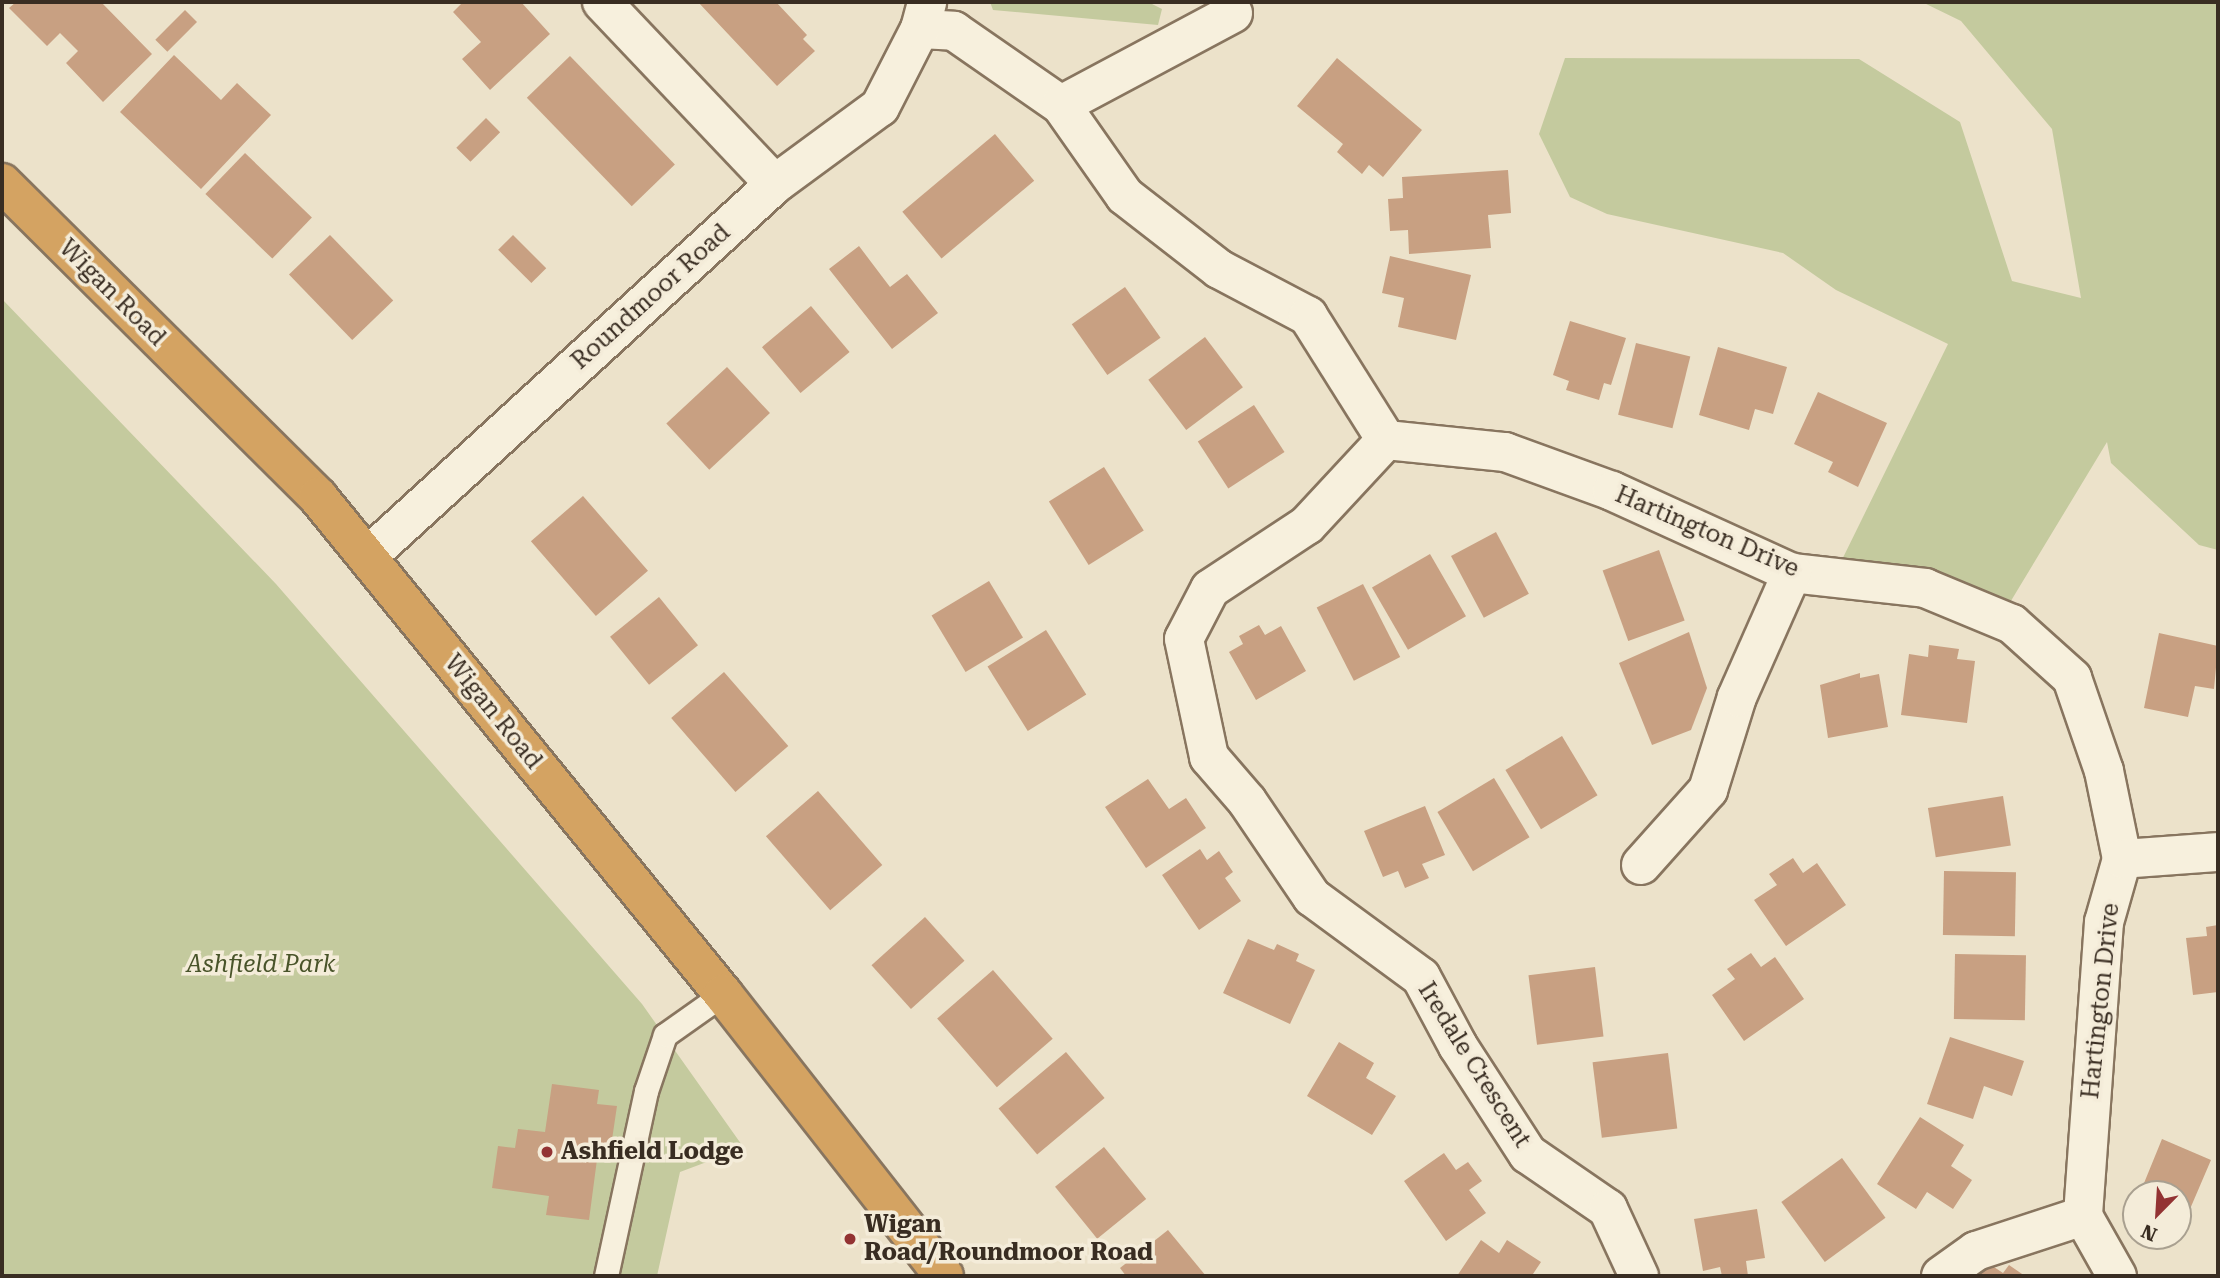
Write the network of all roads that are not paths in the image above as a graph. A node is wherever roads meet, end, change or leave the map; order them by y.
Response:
1 (603, 2) edge
2 (1233, 13) dead end
3 (923, 15) edge
4 (1061, 105) junction
5 (2, 183) edge
6 (775, 184) junction
7 (1386, 440) junction
8 (367, 557) junction
9 (1792, 573) junction
10 (2218, 852) edge
11 (2122, 859) junction
12 (1642, 865) dead end
13 (723, 994) junction
14 (2083, 1216) junction
15 (606, 1276) edge
16 (944, 1276) edge
17 (1639, 1276) edge
18 (1941, 1276) edge
19 (2118, 1276) edge

1 - 6 street
2 - 4 street
3 - 4 street
3 - 6 street, Roundmoor Road
4 - 7 street
5 - 8 highway, Wigan Road
6 - 8 street, Roundmoor Road
7 - 9 street, Hartington Drive
7 - 17 street, Iredale Crescent
8 - 13 highway, Wigan Road
9 - 11 street, Hartington Drive
9 - 12 street
10 - 11 street
11 - 14 street, Hartington Drive
13 - 15 lane
13 - 16 highway, Wigan Road
14 - 18 street
14 - 19 street

